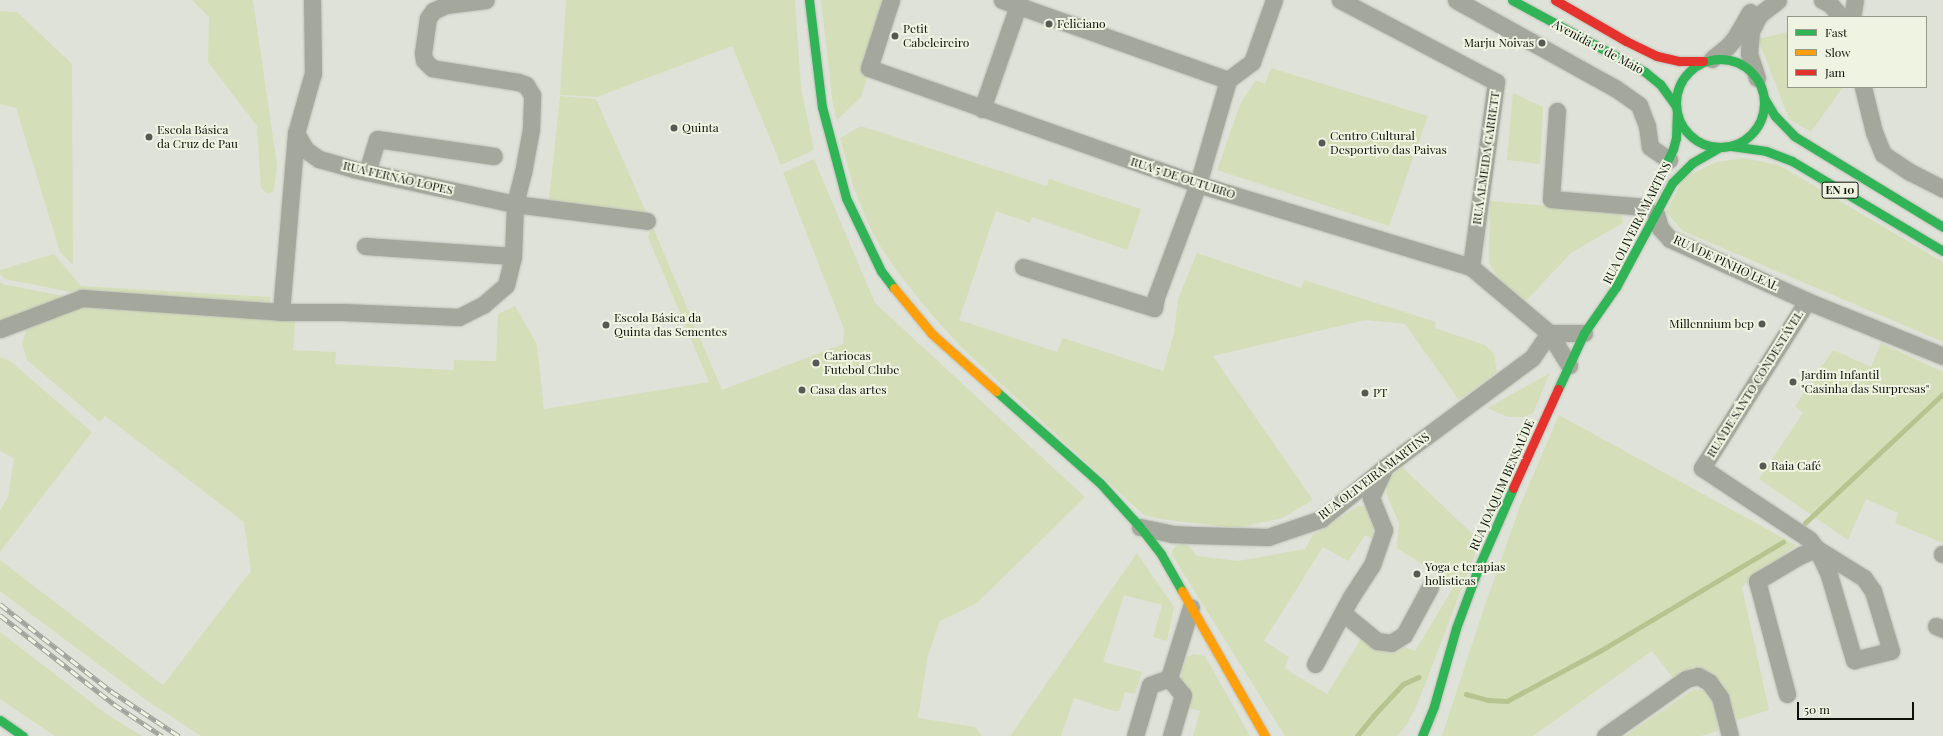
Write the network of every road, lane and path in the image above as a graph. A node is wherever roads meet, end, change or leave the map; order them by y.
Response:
1 (312, 0) edge
2 (486, 0) edge
3 (809, 0) edge
4 (891, 0) edge
5 (1002, 0) edge
6 (1274, 0) edge
7 (1340, 0) edge
8 (1456, 0) edge
9 (1512, 0) edge
10 (1555, 0) edge
11 (1758, 0) edge
12 (1778, 0) edge
13 (1822, 0) edge
14 (1855, 0) edge
15 (1020, 3) edge
16 (1840, 16) edge
17 (1852, 16) edge
18 (1708, 60) junction
19 (1757, 78) junction
20 (1228, 80) junction
21 (1863, 88) edge
22 (1764, 98) junction
23 (982, 109) junction
24 (1676, 110) junction
25 (1557, 111) dead end
26 (296, 133) junction
27 (1731, 146) junction
28 (1720, 148) junction
29 (494, 156) dead end
30 (1669, 160) junction
31 (367, 172) junction
32 (1198, 184) junction
33 (1943, 189) edge
34 (515, 204) junction
35 (1648, 212) junction
36 (647, 221) dead end
37 (1943, 227) edge
38 (1670, 239) junction
39 (1639, 245) junction
40 (365, 246) dead end
41 (1943, 252) edge
42 (513, 256) junction
43 (1023, 267) dead end
44 (1472, 267) junction
45 (1608, 282) dead end
46 (1807, 301) junction
47 (282, 312) junction
48 (0, 329) edge
49 (1586, 331) junction
50 (1549, 333) junction
51 (1943, 356) edge
52 (1569, 365) junction
53 (1385, 467) junction
54 (1140, 527) junction
55 (1817, 549) junction
56 (1430, 587) dead end
57 (1192, 607) junction
58 (1343, 613) junction
59 (1446, 661) junction
60 (1316, 664) dead end
61 (1169, 678) junction
62 (1787, 694) dead end
63 (0, 720) edge
64 (1414, 730) dead end
65 (23, 736) edge
66 (1135, 736) edge
67 (1171, 736) edge
68 (1265, 736) edge
69 (1422, 736) edge
70 (1605, 736) edge
71 (1730, 736) edge

1 - 26 street
2 - 34 street
3 - 54 main road
4 - 23 street, RUA 5 DE OUTUBRO
5 - 15 street
6 - 20 street
7 - 44 street, RUA ALMEIDA GARRETT
8 - 30 street
9 - 24 main road, Avenida 1º de Maio / EN 10
10 - 18 main road, Avenida 1º de Maio / EN 10
11 - 18 street
12 - 19 street
13 - 16 street
14 - 17 street
15 - 20 street
15 - 23 street
18 - 19 main road, EN 10
18 - 24 main road
19 - 22 main road, EN 10
20 - 32 street
21 - 33 street
22 - 27 main road, EN 10
22 - 37 main road, EN 10
23 - 32 street, RUA 5 DE OUTUBRO
24 - 28 main road, EN 10
24 - 30 main road, RUA OLIVEIRA MARTINS
25 - 35 street
26 - 31 street, RUA FERNÃO LOPES
26 - 47 street
27 - 28 main road, EN 10
27 - 41 main road, EN 10
28 - 35 main road, RUA OLIVEIRA MARTINS
29 - 31 street
30 - 35 main road, RUA OLIVEIRA MARTINS
31 - 34 street, RUA FERNÃO LOPES
32 - 43 street
32 - 44 street, RUA 5 DE OUTUBRO
34 - 36 street, RUA FERNÃO LOPES
34 - 42 street
35 - 38 street, RUA DE PINHO LEAL
35 - 39 main road, RUA OLIVEIRA MARTINS
38 - 39 street
38 - 46 street, RUA DE PINHO LEAL
39 - 49 main road, RUA OLIVEIRA MARTINS
40 - 42 street
42 - 47 street
44 - 50 street, RUA 5 DE OUTUBRO
45 - 49 main road, RUA OLIVEIRA MARTINS
46 - 51 street, RUA DE SANTO CONDESTÁVEL
46 - 55 street, RUA DE SANTO CONDESTÁVEL
47 - 48 street
49 - 50 street
49 - 52 main road, RUA OLIVEIRA MARTINS
50 - 52 street
50 - 53 street, RUA OLIVEIRA MARTINS
52 - 59 main road, RUA JOAQUIM BENSAÚDE
53 - 54 street, RUA OLIVEIRA MARTINS
53 - 58 street
54 - 57 main road
55 - 55 street
55 - 62 street
56 - 58 street
57 - 61 street
57 - 68 main road
58 - 60 street
59 - 64 main road, RUA JOAQUIM BENSAÚDE
59 - 69 main road, RUA JOAQUIM BENSAÚDE
61 - 66 street
61 - 67 street
63 - 65 main road
70 - 71 street

